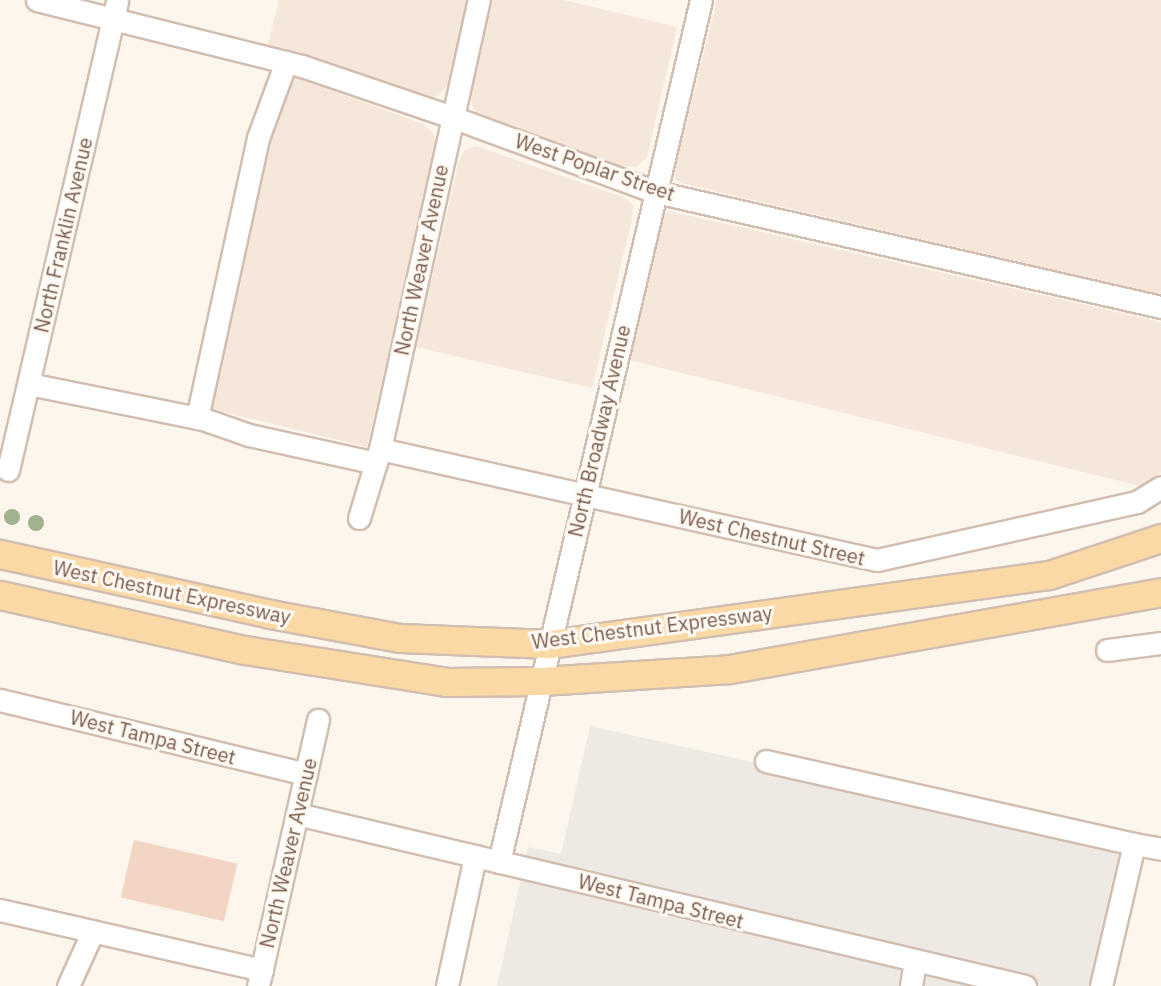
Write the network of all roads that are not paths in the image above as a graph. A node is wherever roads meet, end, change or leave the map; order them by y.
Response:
1 (37, 0) edge
2 (479, 0) edge
3 (701, 0) edge
4 (115, 9) edge
5 (286, 62) junction
6 (452, 117) junction
7 (656, 192) junction
8 (1161, 307) edge
9 (29, 384) junction
10 (197, 418) junction
11 (378, 456) junction
12 (8, 470) dead end
13 (1161, 487) edge
14 (584, 494) junction
15 (359, 518) dead end
16 (1161, 538) edge
17 (0, 554) edge
18 (1161, 592) edge
19 (0, 595) edge
20 (1161, 643) edge
21 (550, 644) junction
22 (1107, 650) dead end
23 (541, 681) junction
24 (0, 700) edge
25 (318, 720) dead end
26 (766, 761) dead end
27 (306, 774) junction
28 (297, 814) junction
29 (1134, 844) junction
30 (1161, 849) edge
31 (475, 856) junction
32 (499, 862) junction
33 (0, 910) edge
34 (93, 931) junction
35 (915, 962) junction
36 (260, 978) edge
37 (68, 986) edge
38 (447, 986) edge
39 (911, 986) edge
40 (1025, 986) edge
41 (1101, 986) edge

1 - 4 street, West Poplar Street
2 - 6 street, North Weaver Avenue
3 - 7 street, North Broadway Avenue
4 - 5 street, West Poplar Street
4 - 9 street, North Franklin Avenue
5 - 6 street, West Poplar Street
5 - 10 street
6 - 7 street, West Poplar Street
6 - 11 street, North Weaver Avenue
7 - 8 street, West Poplar Street
7 - 14 street, North Broadway Avenue
9 - 10 street, West Chestnut Street
9 - 12 street, North Franklin Avenue
10 - 11 street, West Chestnut Street
11 - 14 street, West Chestnut Street
11 - 15 street, North Weaver Avenue
13 - 14 street, West Chestnut Street
14 - 21 street, North Broadway Avenue
16 - 21 main road, West Chestnut Expressway
17 - 21 main road, West Chestnut Expressway
18 - 23 main road, West Chestnut Expressway
19 - 23 main road, West Chestnut Expressway
20 - 22 street
21 - 23 street, North Broadway Avenue
23 - 32 street, North Broadway Avenue
24 - 27 street, West Tampa Street
25 - 27 street, North Weaver Avenue
26 - 29 street
27 - 28 street, North Weaver Avenue
28 - 31 street, West Tampa Street
28 - 36 street, North Weaver Avenue
29 - 30 street
29 - 41 street
31 - 32 street, West Tampa Street
31 - 38 street
32 - 35 street, West Tampa Street
33 - 34 street
34 - 36 street
34 - 37 street
35 - 39 street
35 - 40 street, West Tampa Street

